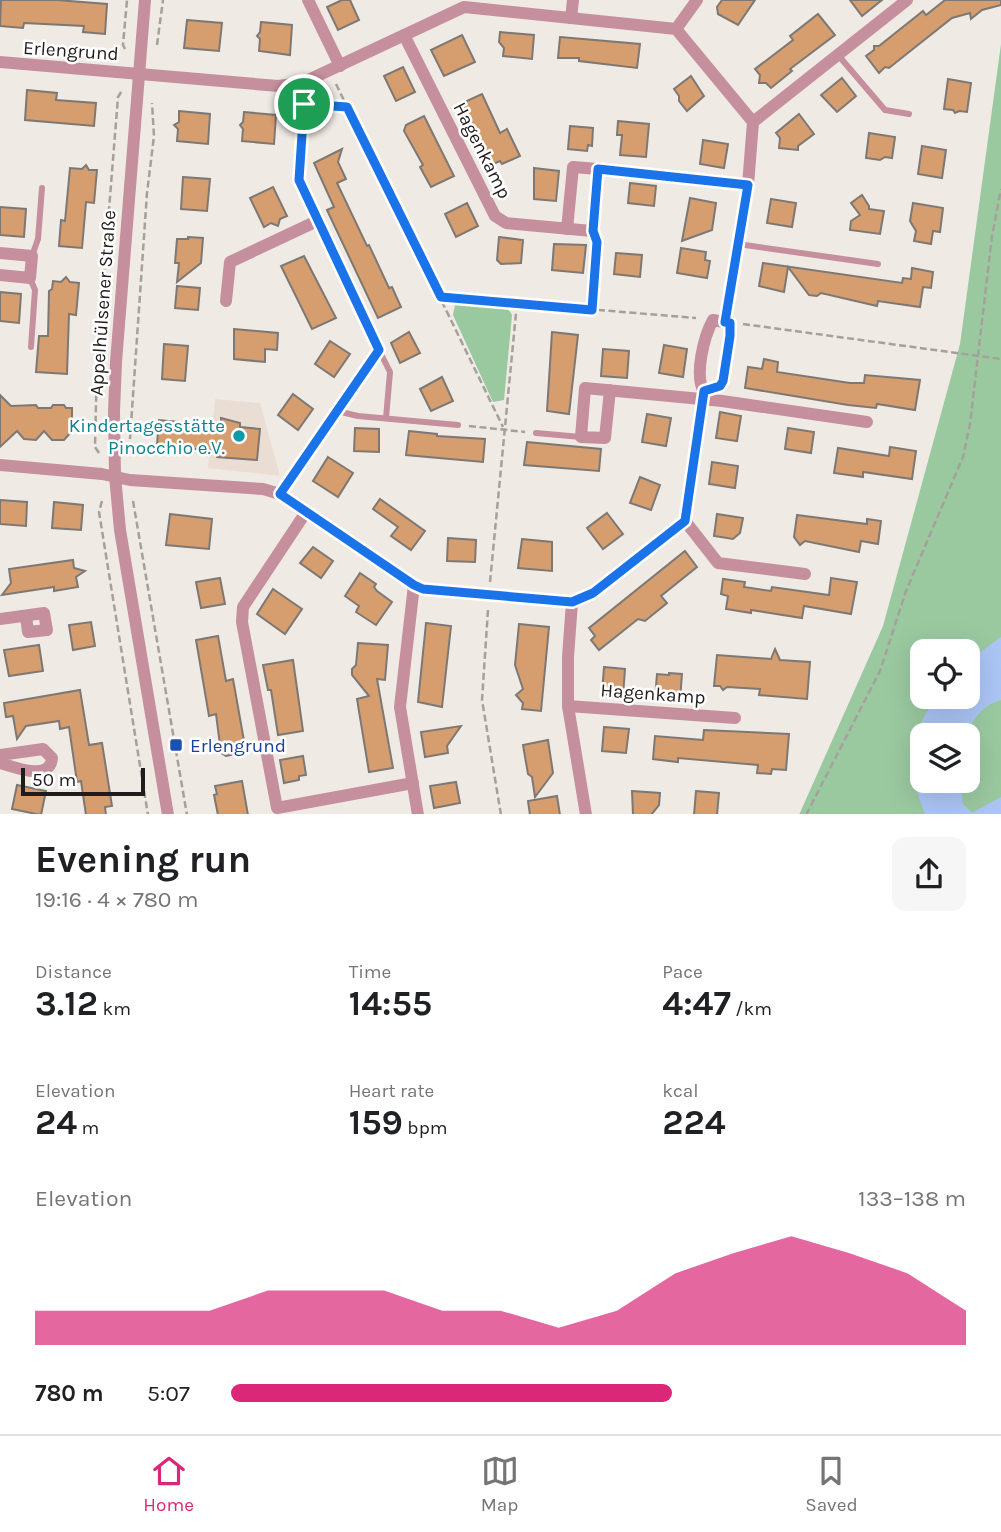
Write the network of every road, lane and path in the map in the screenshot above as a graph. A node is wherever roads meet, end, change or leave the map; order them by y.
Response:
1 (145, 0) edge
2 (163, 0) edge
3 (308, 0) edge
4 (573, 0) edge
5 (697, 0) edge
6 (907, 0) edge
7 (462, 3) edge
8 (571, 18) junction
9 (676, 29) junction
10 (404, 35) junction
11 (156, 51) dead end
12 (838, 55) junction
13 (0, 62) edge
14 (335, 68) junction
15 (146, 75) junction
16 (302, 83) junction
17 (304, 104) junction
18 (347, 107) junction
19 (909, 114) dead end
20 (753, 122) junction
21 (598, 169) junction
22 (748, 185) junction
23 (41, 188) dead end
24 (1001, 189) edge
25 (317, 220) junction
26 (567, 229) junction
27 (593, 231) junction
28 (738, 244) junction
29 (0, 253) edge
30 (32, 256) junction
31 (878, 264) dead end
32 (0, 275) edge
33 (30, 278) junction
34 (441, 297) junction
35 (226, 302) dead end
36 (517, 303) junction
37 (592, 310) junction
38 (723, 321) junction
39 (32, 348) dead end
40 (379, 350) junction
41 (979, 355) junction
42 (1001, 359) edge
43 (610, 390) junction
44 (703, 396) junction
45 (337, 411) junction
46 (386, 418) junction
47 (867, 422) dead end
48 (458, 425) joint
49 (504, 429) junction
50 (536, 433) joint
51 (581, 437) junction
52 (130, 447) dead end
53 (0, 466) edge
54 (115, 476) junction
55 (130, 480) junction
56 (280, 494) junction
57 (306, 512) junction
58 (685, 521) junction
59 (805, 575) dead end
60 (414, 585) junction
61 (488, 595) junction
62 (572, 602) junction
63 (26, 616) dead end
64 (0, 619) edge
65 (568, 706) junction
66 (735, 718) dead end
67 (0, 755) edge
68 (0, 763) edge
69 (413, 783) junction
70 (168, 814) edge
71 (187, 814) edge
72 (418, 814) edge
73 (501, 814) edge
74 (586, 814) edge
75 (806, 814) edge

1 - 15 street, Appelhülsener Straße
2 - 11 path
3 - 14 street
4 - 8 street
5 - 9 street
6 - 12 street
7 - 8 street
7 - 10 street
8 - 9 street
9 - 20 street
10 - 14 street
10 - 26 street, Hagenkamp
12 - 19 lane
12 - 20 street
13 - 15 street, Erlengrund
14 - 16 street
14 - 18 path
15 - 16 street
15 - 52 path
15 - 54 street, Appelhülsener Straße
16 - 17 street
17 - 18 path
17 - 25 street
18 - 34 path
20 - 22 street
21 - 22 street
21 - 26 street
21 - 27 street
22 - 28 street
23 - 30 lane
24 - 41 path
25 - 35 street
25 - 40 street
26 - 27 street, Hagenkamp
27 - 37 path
28 - 31 lane
28 - 38 street
29 - 30 street
30 - 33 street
32 - 33 street
33 - 39 lane
34 - 36 path
34 - 49 path
36 - 37 path
36 - 49 path
37 - 38 path
38 - 41 path
38 - 44 street
38 - 44 street
40 - 45 street
40 - 46 lane
41 - 42 path
41 - 75 path
43 - 44 street
43 - 51 street
43 - 51 street
44 - 47 street
44 - 58 street
45 - 46 lane
45 - 56 street
46 - 48 lane
48 - 49 path
49 - 50 path
49 - 61 path
50 - 51 lane
53 - 54 street
54 - 55 street
54 - 70 street, Appelhülsener Straße
55 - 56 street
55 - 71 path
56 - 57 street
57 - 60 street
57 - 69 street
58 - 59 street
58 - 62 street
60 - 61 street
60 - 69 street
61 - 62 street
61 - 73 path
62 - 65 street
63 - 64 street
65 - 66 street, Hagenkamp
65 - 74 street
67 - 68 street
69 - 72 street

